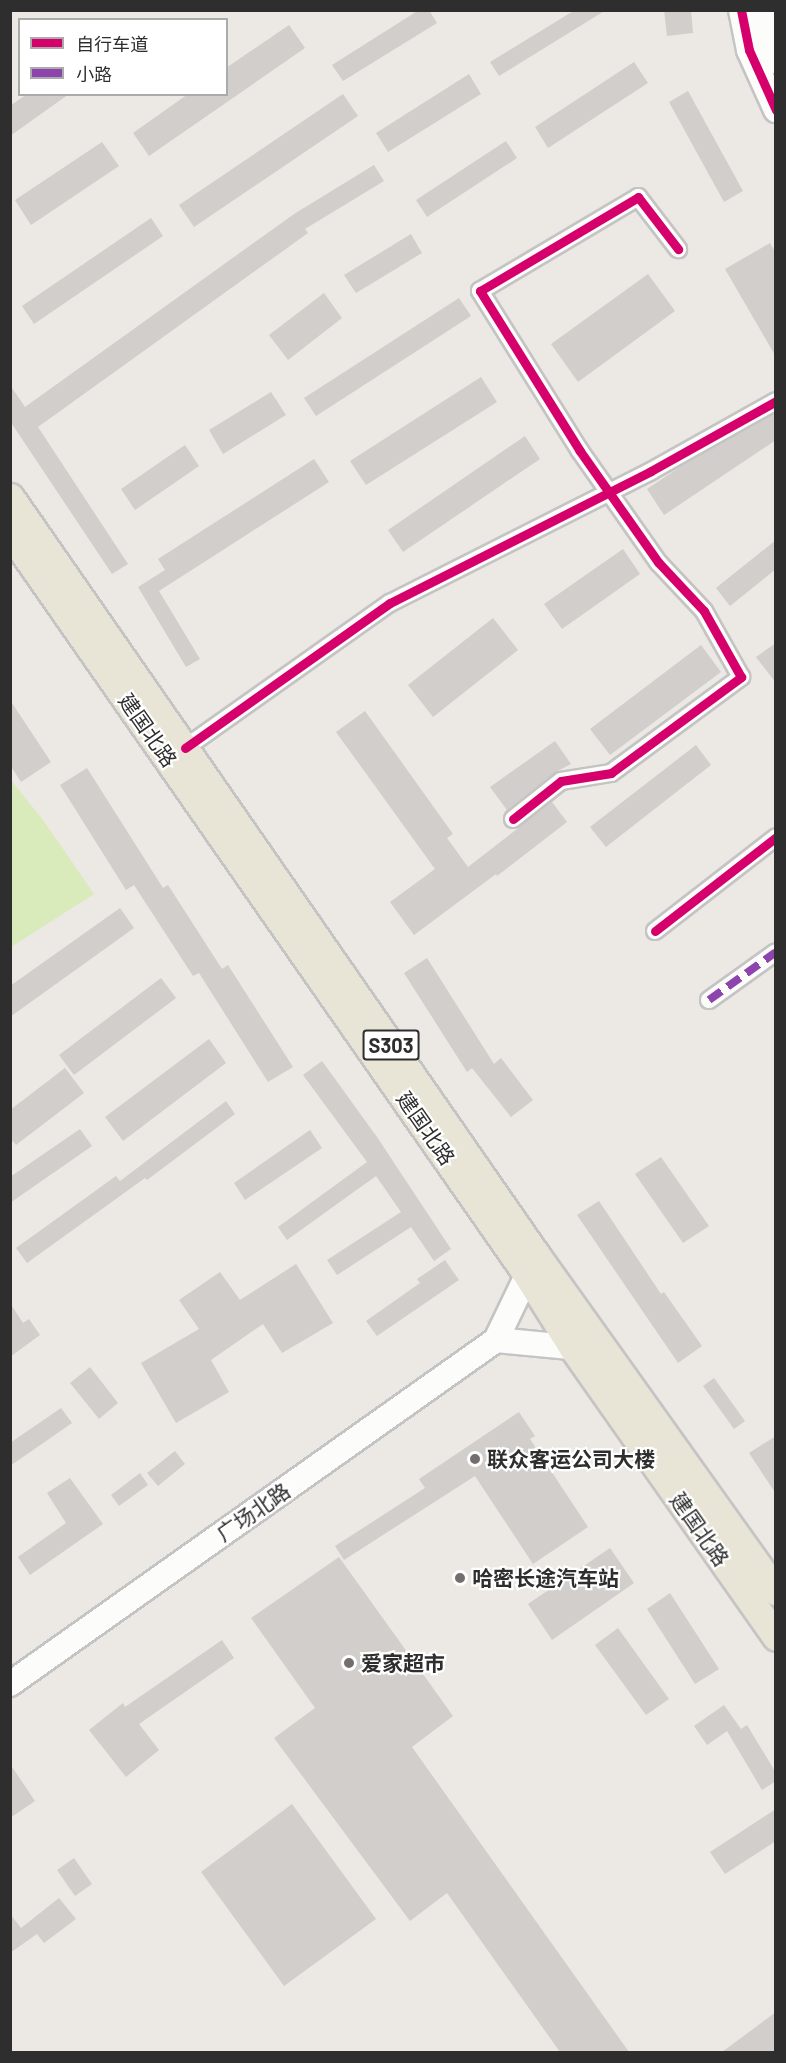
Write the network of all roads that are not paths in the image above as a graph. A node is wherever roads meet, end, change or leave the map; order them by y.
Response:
1 (741, 10) edge
2 (762, 10) edge
3 (776, 61) edge
4 (776, 110) edge
5 (678, 249) dead end
6 (776, 401) edge
7 (609, 492) junction
8 (10, 496) edge
9 (10, 533) edge
10 (185, 748) junction
11 (513, 819) dead end
12 (776, 837) edge
13 (655, 931) dead end
14 (776, 952) edge
15 (708, 1000) dead end
16 (532, 1265) junction
17 (496, 1340) junction
18 (573, 1348) junction
19 (605, 1350) junction
20 (776, 1591) edge
21 (776, 1637) edge
22 (10, 1684) edge

1 - 4 main road
2 - 3 main road
5 - 7 street
6 - 7 street
7 - 10 street
7 - 11 street
8 - 10 main road, 建国北路 / S303
9 - 16 main road, 建国北路
10 - 16 main road, 建国北路 / S303
12 - 13 street
14 - 15 street
16 - 17 main road
16 - 18 main road, 建国北路
16 - 19 main road, 建国北路 / S303
17 - 18 main road
17 - 22 main road, 广场北路
18 - 19 main road
18 - 21 main road, 建国北路
19 - 20 main road, 建国北路 / S303

